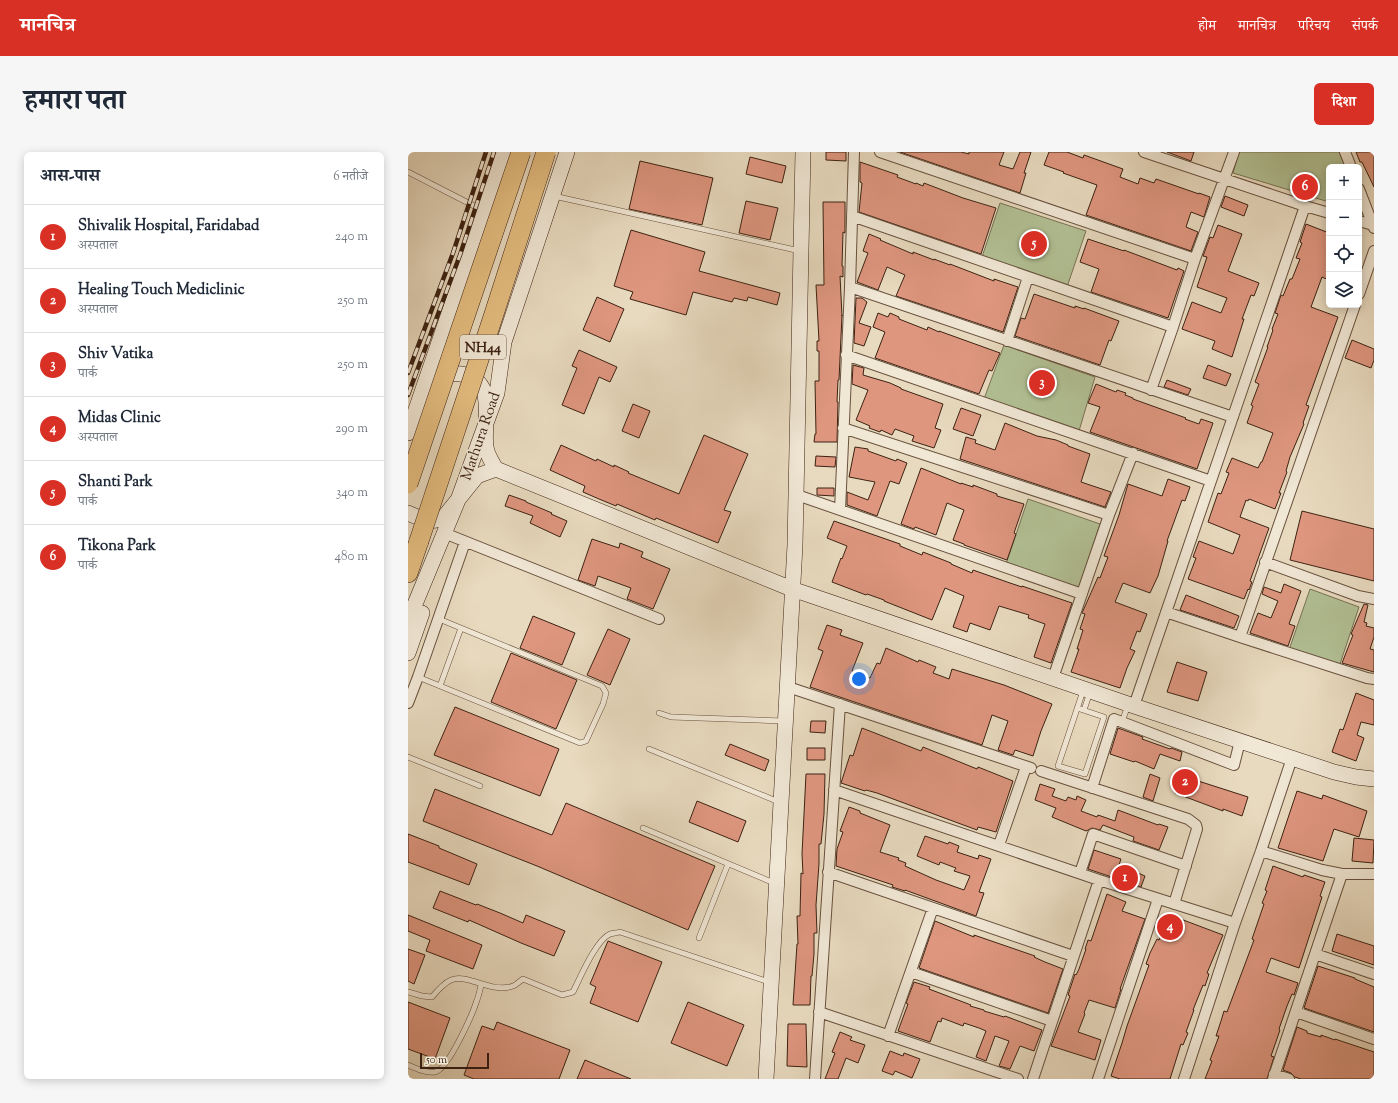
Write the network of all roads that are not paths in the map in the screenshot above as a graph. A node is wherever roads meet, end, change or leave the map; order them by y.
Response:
1 (504, 152) edge
2 (520, 152) edge
3 (546, 152) edge
4 (567, 152) edge
5 (803, 152) edge
6 (854, 152) edge
7 (880, 152) edge
8 (1144, 152) edge
9 (1234, 152) edge
10 (1345, 152) edge
11 (1162, 155) edge
12 (1350, 164) edge
13 (408, 172) edge
14 (1224, 179) junction
15 (553, 196) junction
16 (1362, 197) edge
17 (1305, 206) junction
18 (484, 212) junction
19 (1326, 212) edge
20 (852, 216) junction
21 (1362, 223) edge
22 (1373, 227) edge
23 (802, 251) junction
24 (1374, 251) edge
25 (1195, 259) junction
26 (1028, 277) junction
27 (1362, 285) edge
28 (850, 287) junction
29 (1354, 308) edge
30 (1173, 327) junction
31 (1007, 341) junction
32 (846, 355) junction
33 (423, 389) junction
34 (1151, 390) junction
35 (1232, 417) junction
36 (487, 422) junction
37 (843, 428) junction
38 (408, 433) edge
39 (1133, 453) junction
40 (496, 469) junction
41 (1211, 480) junction
42 (408, 484) edge
43 (797, 496) junction
44 (458, 500) junction
45 (840, 510) junction
46 (408, 513) edge
47 (1109, 515) junction
48 (444, 533) junction
49 (465, 542) junction
50 (432, 562) junction
51 (1265, 562) junction
52 (408, 573) edge
53 (792, 590) junction
54 (1082, 594) junction
55 (1374, 599) edge
56 (1166, 612) junction
57 (439, 619) junction
58 (659, 619) dead end
59 (408, 625) edge
60 (461, 628) junction
61 (1240, 637) junction
62 (408, 653) edge
63 (418, 678) junction
64 (1052, 678) junction
65 (1374, 679) edge
66 (440, 686) junction
67 (788, 687) junction
68 (1087, 690) junction
69 (408, 703) edge
70 (840, 704) junction
71 (1131, 705) junction
72 (1077, 708) junction
73 (1084, 710) junction
74 (659, 713) dead end
75 (786, 721) junction
76 (1122, 722) junction
77 (1240, 741) junction
78 (649, 749) dead end
79 (408, 757) edge
80 (1292, 758) junction
81 (1033, 769) junction
82 (1374, 779) edge
83 (480, 786) dead end
84 (1092, 788) junction
85 (834, 790) junction
86 (782, 803) junction
87 (642, 828) dead end
88 (999, 845) junction
89 (1261, 851) junction
90 (728, 864) junction
91 (1186, 866) junction
92 (828, 872) junction
93 (1080, 873) junction
94 (1342, 874) junction
95 (1374, 874) edge
96 (1099, 880) junction
97 (777, 885) junction
98 (1158, 900) junction
99 (1174, 904) junction
100 (933, 908) junction
101 (1235, 923) junction
102 (700, 938) dead end
103 (1316, 954) junction
104 (1073, 956) junction
105 (911, 972) junction
106 (1374, 974) edge
107 (771, 983) junction
108 (481, 985) junction
109 (408, 992) edge
110 (818, 1012) junction
111 (1296, 1012) junction
112 (1052, 1021) junction
113 (888, 1036) junction
114 (1374, 1039) edge
115 (408, 1065) edge
116 (1274, 1077) edge
117 (766, 1079) edge
118 (814, 1079) edge
119 (1018, 1079) edge
120 (1033, 1079) edge
121 (1098, 1079) edge
122 (1184, 1079) edge
123 (1289, 1079) edge

1 - 18 street
2 - 42 highway, NH44, bridge
3 - 52 highway, Mathura Road / NH44, bridge
4 - 15 street, Mathura Road
5 - 23 street
6 - 20 street
7 - 25 street
8 - 11 street
9 - 14 street
10 - 12 street
11 - 14 street
13 - 18 lane
14 - 17 street
14 - 25 street
15 - 23 lane
15 - 36 street, Mathura Road
16 - 22 street
17 - 19 street
17 - 35 street
18 - 33 street
20 - 26 street
20 - 28 street
21 - 22 street
23 - 43 street
24 - 27 street
25 - 30 street
26 - 30 street
26 - 31 street
28 - 31 street
28 - 32 street
29 - 51 street
30 - 34 street
31 - 34 street
32 - 37 street
32 - 39 street
33 - 36 street
33 - 38 street
34 - 35 street
35 - 41 street
36 - 40 street
36 - 44 street, Mathura Road
37 - 45 street
37 - 47 street
39 - 41 street
39 - 47 street
40 - 44 street
40 - 53 street
41 - 56 street
43 - 45 street
43 - 53 street
44 - 46 street
44 - 48 street, Mathura Road
45 - 54 street
47 - 54 street
48 - 49 street
48 - 50 street, Mathura Road
49 - 57 street
49 - 58 street
50 - 59 street, Mathura Road
50 - 62 street
51 - 55 street
51 - 61 street
53 - 64 street
53 - 67 street
54 - 64 street
56 - 61 street
56 - 71 street
57 - 60 lane
57 - 63 street
60 - 66 lane
60 - 66 lane
61 - 65 street
63 - 66 lane
63 - 69 street
64 - 68 street
67 - 70 street
67 - 75 street
68 - 71 street
68 - 72 lane
68 - 73 lane
70 - 81 street
70 - 85 street
71 - 76 lane
71 - 77 street
72 - 73 lane
72 - 73 lane
74 - 75 lane
75 - 86 street
76 - 77 street
76 - 84 street
77 - 80 street
78 - 86 lane
79 - 83 lane
80 - 82 street
80 - 89 street
81 - 84 street
81 - 88 street
84 - 91 street
85 - 88 street
85 - 92 street
86 - 97 street
87 - 90 lane
88 - 93 street
89 - 94 street
89 - 101 street
90 - 97 lane
90 - 102 lane
91 - 93 street
91 - 99 street
92 - 100 street
92 - 110 street
93 - 96 street
94 - 95 street
94 - 103 street
96 - 98 street
96 - 104 street
97 - 107 street
98 - 99 street
98 - 121 street
99 - 101 street
100 - 104 street
100 - 105 street
101 - 122 street
103 - 106 street
103 - 111 street
104 - 112 street
105 - 112 street
105 - 113 street
107 - 108 lane
107 - 117 street
108 - 109 lane
108 - 115 lane
110 - 113 street
110 - 118 street
111 - 114 street
111 - 116 street
112 - 120 street
113 - 119 street
116 - 123 street

